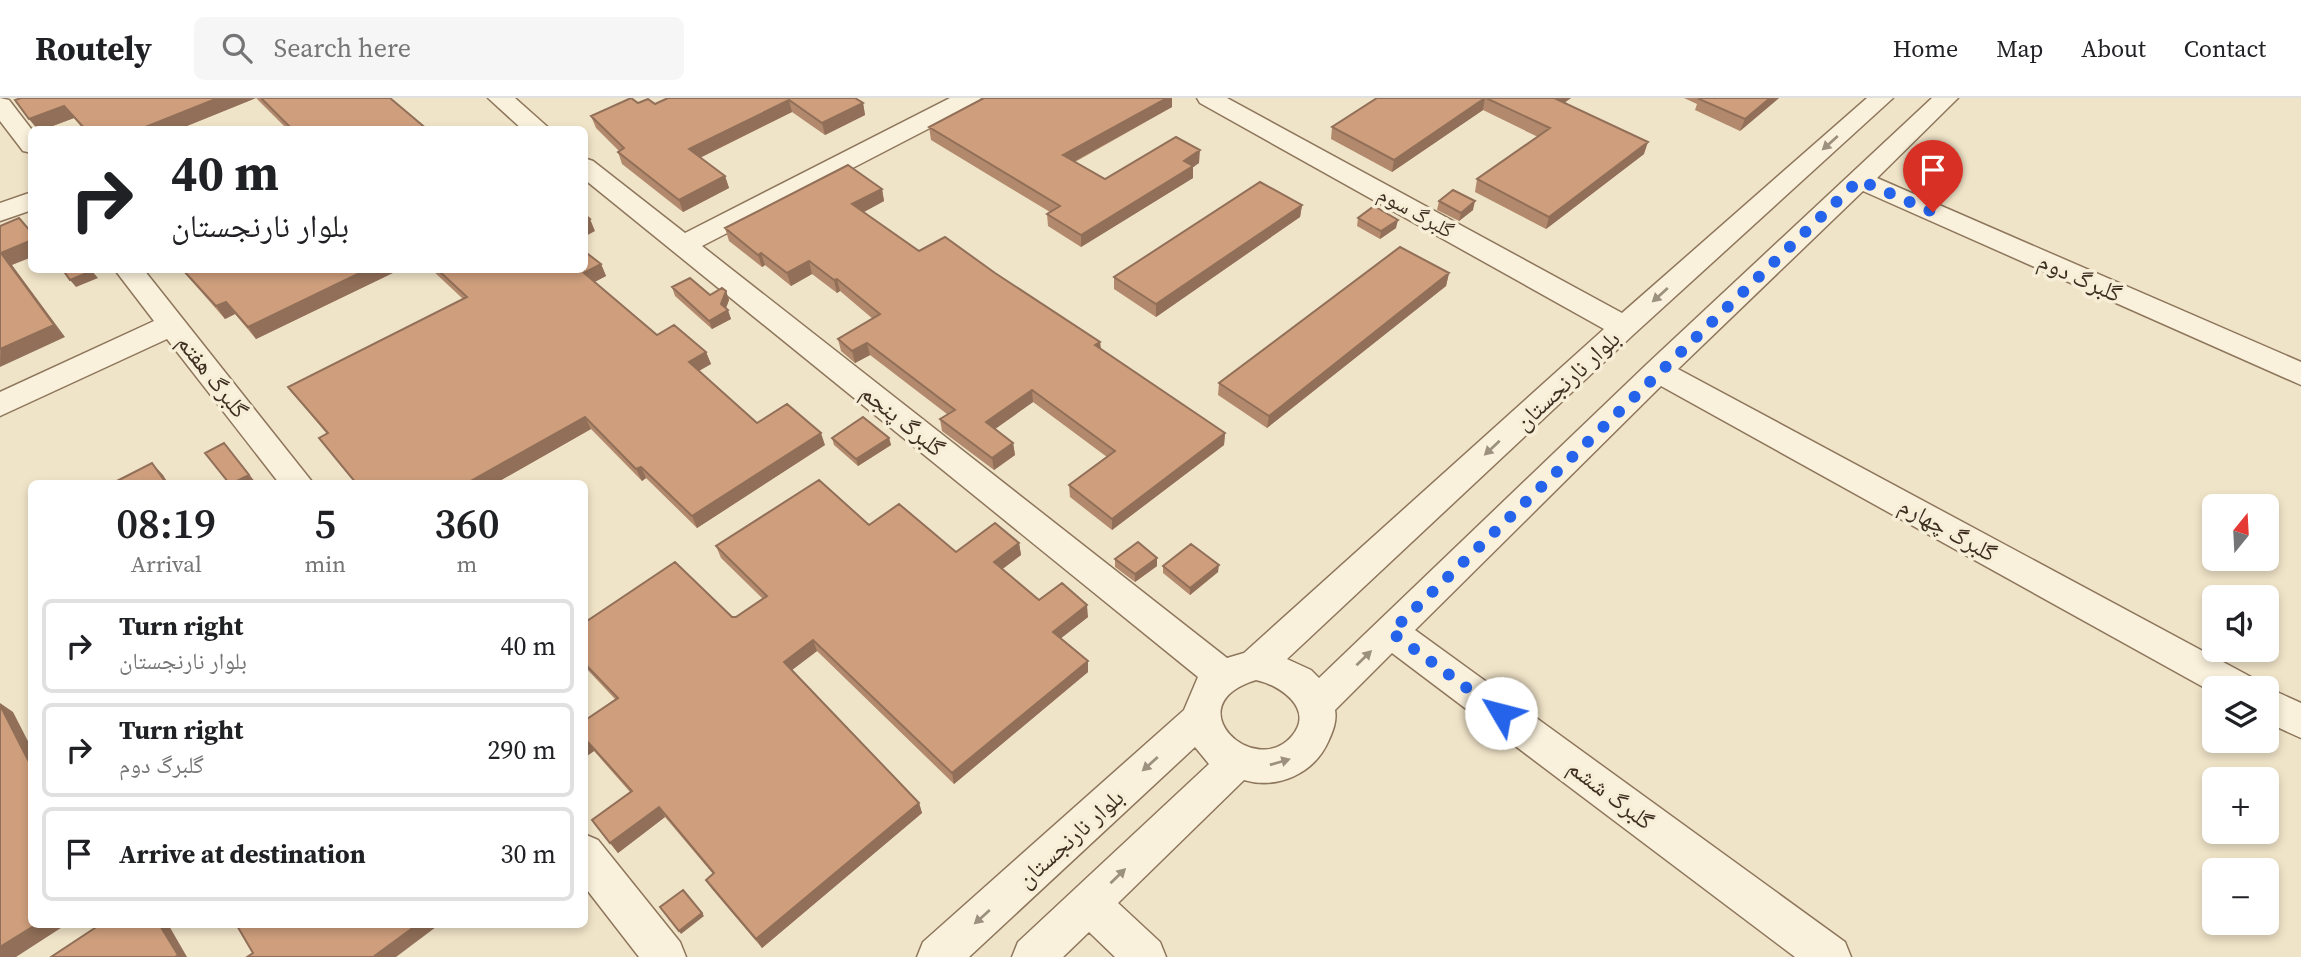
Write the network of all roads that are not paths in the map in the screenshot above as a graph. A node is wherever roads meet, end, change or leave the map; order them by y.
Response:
1 (500, 98) edge
2 (969, 98) edge
3 (1209, 98) edge
4 (1881, 98) edge
5 (1946, 98) edge
6 (0, 105) edge
7 (534, 126) edge
8 (28, 141) edge
9 (588, 169) edge
10 (1859, 180) junction
11 (28, 202) edge
12 (0, 213) edge
13 (683, 245) junction
14 (131, 273) edge
15 (173, 324) junction
16 (1624, 327) junction
17 (1658, 371) junction
18 (2301, 374) edge
19 (0, 405) edge
20 (295, 480) edge
21 (1391, 632) junction
22 (1239, 670) junction
23 (2216, 676) edge
24 (1315, 705) junction
25 (2279, 710) edge
26 (1200, 718) junction
27 (2301, 722) edge
28 (1237, 762) junction
29 (588, 858) edge
30 (1090, 904) junction
31 (665, 957) edge
32 (939, 957) edge
33 (1033, 957) edge
34 (1145, 957) edge
35 (1830, 957) edge

1 - 7 street
2 - 13 street
3 - 16 street, گلبرگ سوم
4 -> 16 street, بلوار نارنجستان
5 - 10 street
6 - 8 street
9 - 13 street, گلبرگ پنجم
10 - 17 street
10 - 18 street, گلبرگ دوم
11 - 12 street
13 - 22 street, گلبرگ پنجم
14 - 15 street, گلبرگ هفتم
15 - 19 street
15 - 20 street, گلبرگ هفتم
16 -> 22 street, بلوار نارنجستان
17 - 21 street
17 - 23 street, گلبرگ چهارم
24 -> 21 street
21 - 35 street, گلبرگ ششم
22 - 24 street
22 - 26 street, بلوار نارنجستان
28 -> 24 street
25 - 27 street
26 - 28 street
26 -> 32 street, بلوار نارنجستان
30 -> 28 street
29 - 31 street
30 - 33 street
30 - 34 street

